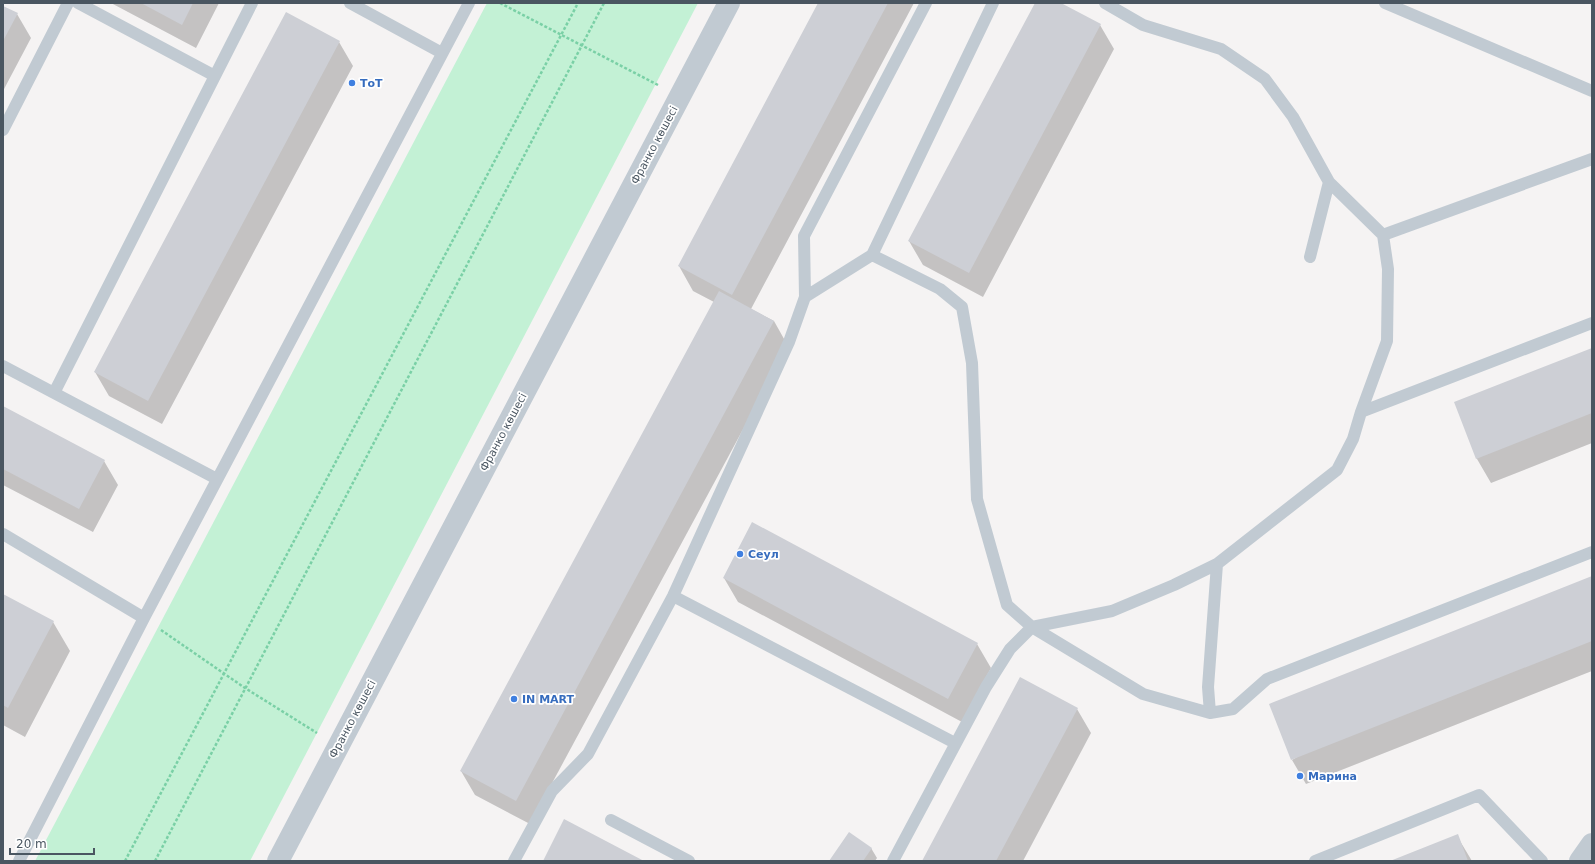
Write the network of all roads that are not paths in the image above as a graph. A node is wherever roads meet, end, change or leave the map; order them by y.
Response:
1 (68, 3) edge
2 (78, 3) edge
3 (252, 3) edge
4 (350, 3) edge
5 (469, 3) edge
6 (729, 3) edge
7 (926, 3) edge
8 (992, 3) edge
9 (1106, 3) edge
10 (1385, 3) edge
11 (442, 53) junction
12 (215, 76) junction
13 (1592, 91) edge
14 (3, 130) edge
15 (1592, 159) edge
16 (1329, 182) junction
17 (1383, 234) junction
18 (872, 255) junction
19 (1310, 257) dead end
20 (805, 297) junction
21 (1592, 323) edge
22 (3, 366) edge
23 (54, 393) junction
24 (1361, 412) junction
25 (217, 478) junction
26 (3, 534) edge
27 (1592, 552) edge
28 (1217, 564) junction
29 (673, 596) junction
30 (144, 618) junction
31 (1032, 627) junction
32 (1210, 713) junction
33 (955, 743) junction
34 (611, 820) dead end
35 (1592, 844) edge
36 (19, 861) edge
37 (278, 861) edge
38 (514, 861) edge
39 (688, 861) edge
40 (893, 861) edge
41 (1315, 861) edge
42 (1542, 861) edge
43 (1580, 861) edge

1 - 14 lane
2 - 12 lane
3 - 12 lane
4 - 11 lane
5 - 11 lane
6 - 37 street, Франко көшесі
7 - 20 lane
8 - 18 lane
9 - 16 lane
10 - 13 lane
11 - 25 lane
12 - 23 lane
15 - 17 lane
16 - 17 lane
16 - 19 lane
17 - 24 lane
18 - 20 lane
18 - 31 lane
20 - 29 lane
21 - 24 lane
22 - 23 lane
23 - 25 lane
24 - 28 lane
25 - 30 lane
26 - 30 lane
27 - 32 lane
28 - 31 lane
28 - 32 lane
29 - 33 lane
29 - 38 lane
30 - 36 lane
31 - 32 lane
31 - 33 lane
33 - 40 lane
34 - 39 lane
35 - 43 street
41 - 42 lane

